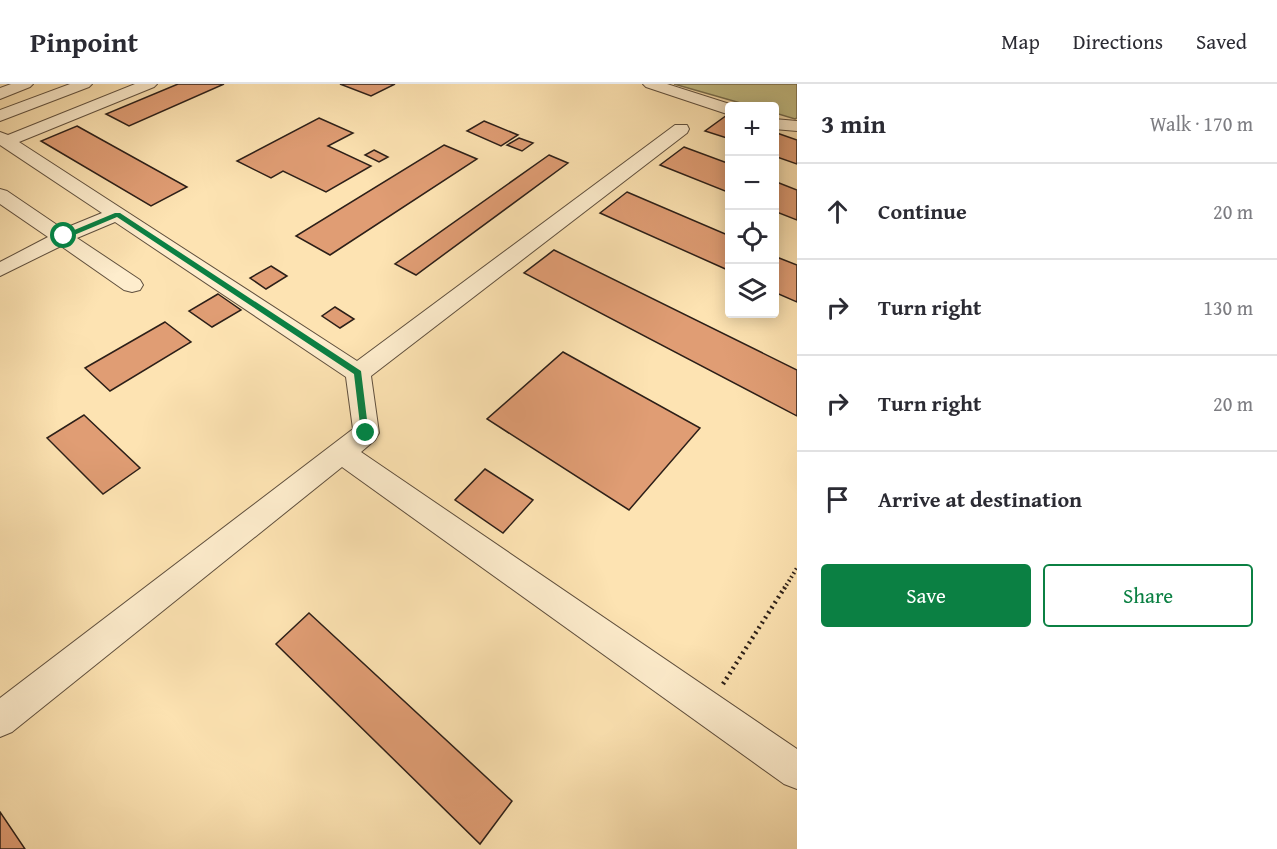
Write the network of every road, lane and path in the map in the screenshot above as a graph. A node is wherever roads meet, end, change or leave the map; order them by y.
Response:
1 (25, 84) edge
2 (84, 84) edge
3 (149, 84) edge
4 (651, 84) edge
5 (0, 94) edge
6 (725, 109) edge
7 (0, 116) edge
8 (779, 124) edge
9 (797, 126) edge
10 (681, 129) dead end
11 (4, 139) edge
12 (0, 195) edge
13 (118, 214) junction
14 (64, 236) junction
15 (0, 270) edge
16 (132, 285) dead end
17 (358, 373) junction
18 (341, 452) junction
19 (797, 568) edge
20 (708, 708) junction
21 (0, 720) edge
22 (797, 771) edge

1 - 5 lane
2 - 7 lane
3 - 11 lane
4 - 6 lane
8 - 9 lane
10 - 17 lane
11 - 13 lane
12 - 14 lane
13 - 14 lane
13 - 17 lane
14 - 15 lane
14 - 16 lane
17 - 18 lane
18 - 20 lane
18 - 21 lane
19 - 20 path
20 - 22 lane

